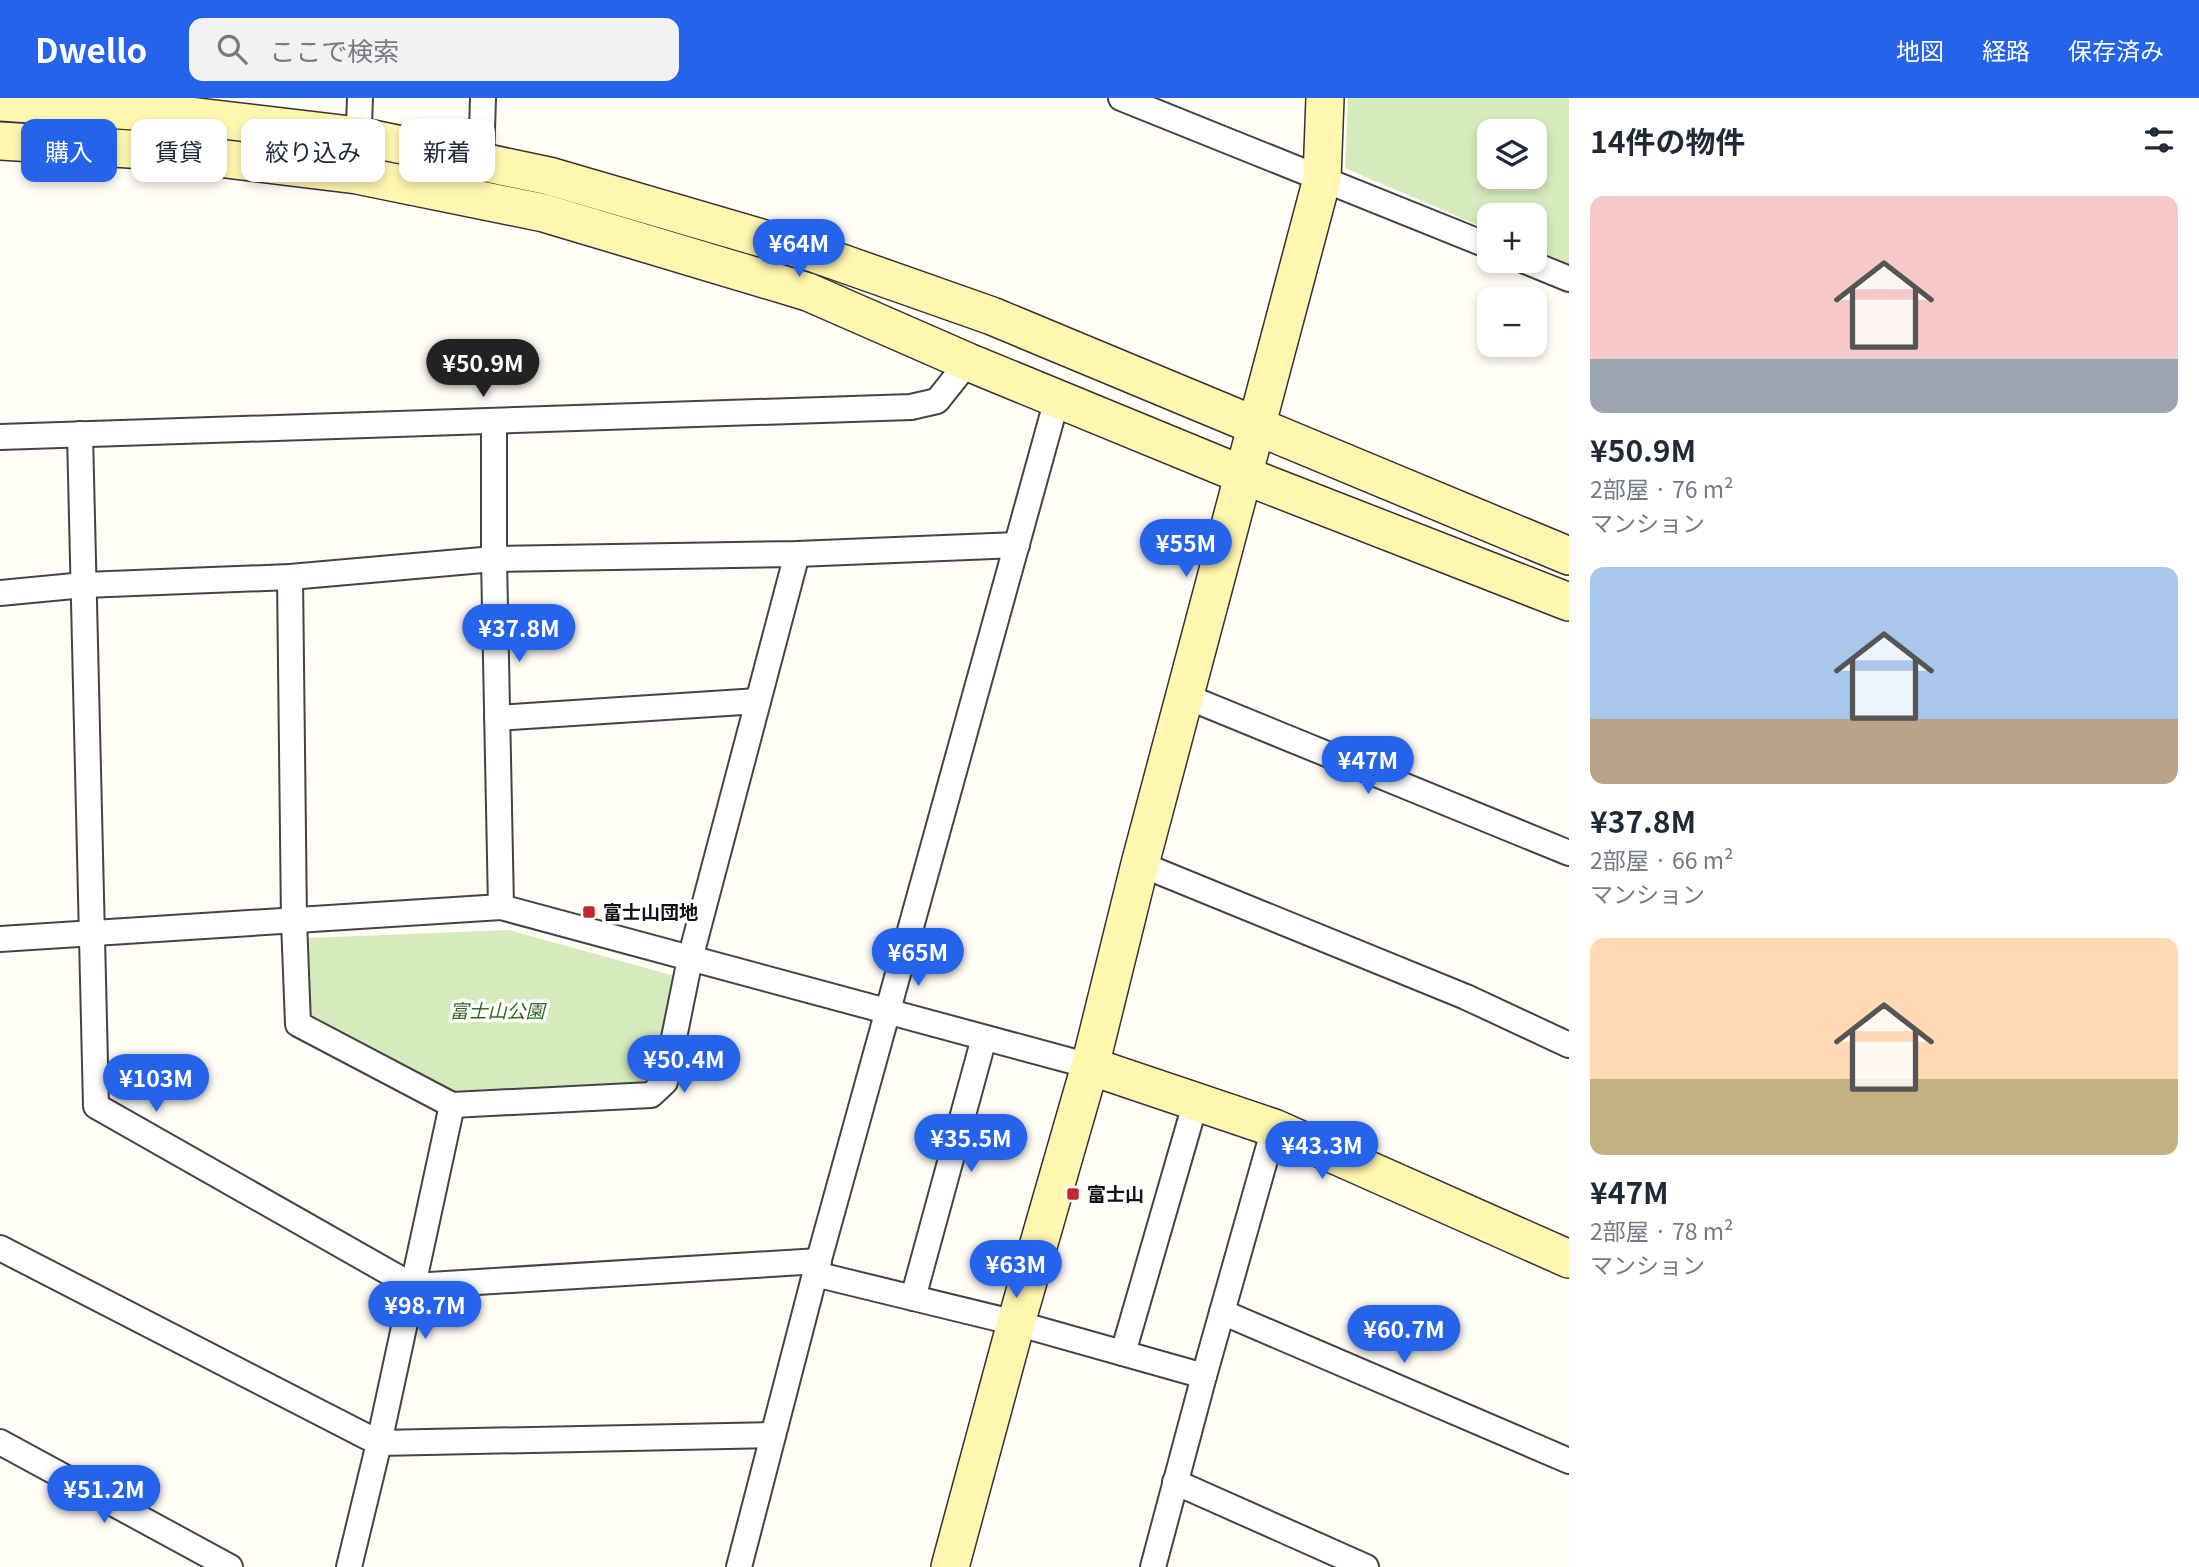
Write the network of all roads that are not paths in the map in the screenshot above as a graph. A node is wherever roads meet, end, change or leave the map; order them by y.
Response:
1 (360, 98) edge
2 (483, 98) edge
3 (1121, 98) edge
4 (1325, 98) edge
5 (0, 102) edge
6 (359, 119) edge
7 (482, 119) edge
8 (241, 122) edge
9 (0, 141) edge
10 (241, 160) edge
11 (495, 164) edge
12 (1322, 178) junction
13 (385, 180) edge
14 (1477, 241) edge
15 (1547, 270) edge
16 (1569, 279) edge
17 (968, 362) junction
18 (1057, 399) junction
19 (494, 422) junction
20 (1257, 424) junction
21 (80, 435) junction
22 (0, 437) edge
23 (1243, 475) junction
24 (1017, 544) junction
25 (797, 554) junction
26 (1569, 556) edge
27 (494, 559) junction
28 (290, 577) junction
29 (84, 585) junction
30 (0, 593) edge
31 (1569, 602) edge
32 (1185, 696) junction
33 (758, 701) junction
34 (497, 718) junction
35 (1569, 853) edge
36 (1140, 864) junction
37 (501, 907) junction
38 (293, 921) junction
39 (92, 931) junction
40 (0, 939) edge
41 (690, 959) junction
42 (888, 1013) junction
43 (984, 1038) junction
44 (1569, 1045) edge
45 (1090, 1066) junction
46 (1196, 1101) junction
47 (452, 1105) junction
48 (1274, 1128) junction
49 (0, 1248) edge
50 (1569, 1259) edge
51 (817, 1268) junction
52 (413, 1286) junction
53 (914, 1298) junction
54 (1222, 1311) junction
55 (1016, 1323) junction
56 (1123, 1353) junction
57 (1203, 1376) junction
58 (773, 1435) junction
59 (0, 1442) edge
60 (379, 1443) junction
61 (1569, 1461) edge
62 (1175, 1482) junction
63 (230, 1567) edge
64 (349, 1567) edge
65 (739, 1567) edge
66 (950, 1567) edge
67 (1153, 1567) edge
68 (1366, 1567) edge

1 - 6 street
2 - 7 street
3 - 12 street
4 - 12 street
5 - 8 street
9 - 10 street
11 - 20 street
12 - 14 street
12 - 20 street
13 - 17 street
15 - 16 street
17 - 18 street
17 - 19 street
18 - 23 street
18 - 24 street
19 - 21 street
19 - 27 street
20 - 23 street
20 - 26 street
21 - 22 street
21 - 29 street
23 - 31 street
23 - 32 street
24 - 25 street
24 - 42 street
25 - 27 street
25 - 33 street
27 - 28 street
27 - 34 street
28 - 29 street
28 - 38 street
29 - 30 street
29 - 39 street
32 - 35 street
32 - 36 street
33 - 34 street
33 - 41 street
34 - 37 street
36 - 44 street
36 - 45 street
37 - 38 street
37 - 41 street
38 - 39 street
38 - 47 street
39 - 40 street
39 - 52 street
41 - 42 street
41 - 47 street
42 - 43 street
42 - 51 street
43 - 45 street
43 - 53 street
45 - 46 street
45 - 55 street
46 - 48 street
46 - 56 street
47 - 52 street
48 - 50 street
48 - 54 street
49 - 60 street
51 - 52 street
51 - 53 street
51 - 58 street
52 - 60 street
53 - 55 street
54 - 57 street
54 - 61 street
55 - 56 street
55 - 66 street
56 - 57 street
57 - 62 street
58 - 60 street
58 - 65 street
59 - 63 street
60 - 64 street
62 - 67 street
62 - 68 street

